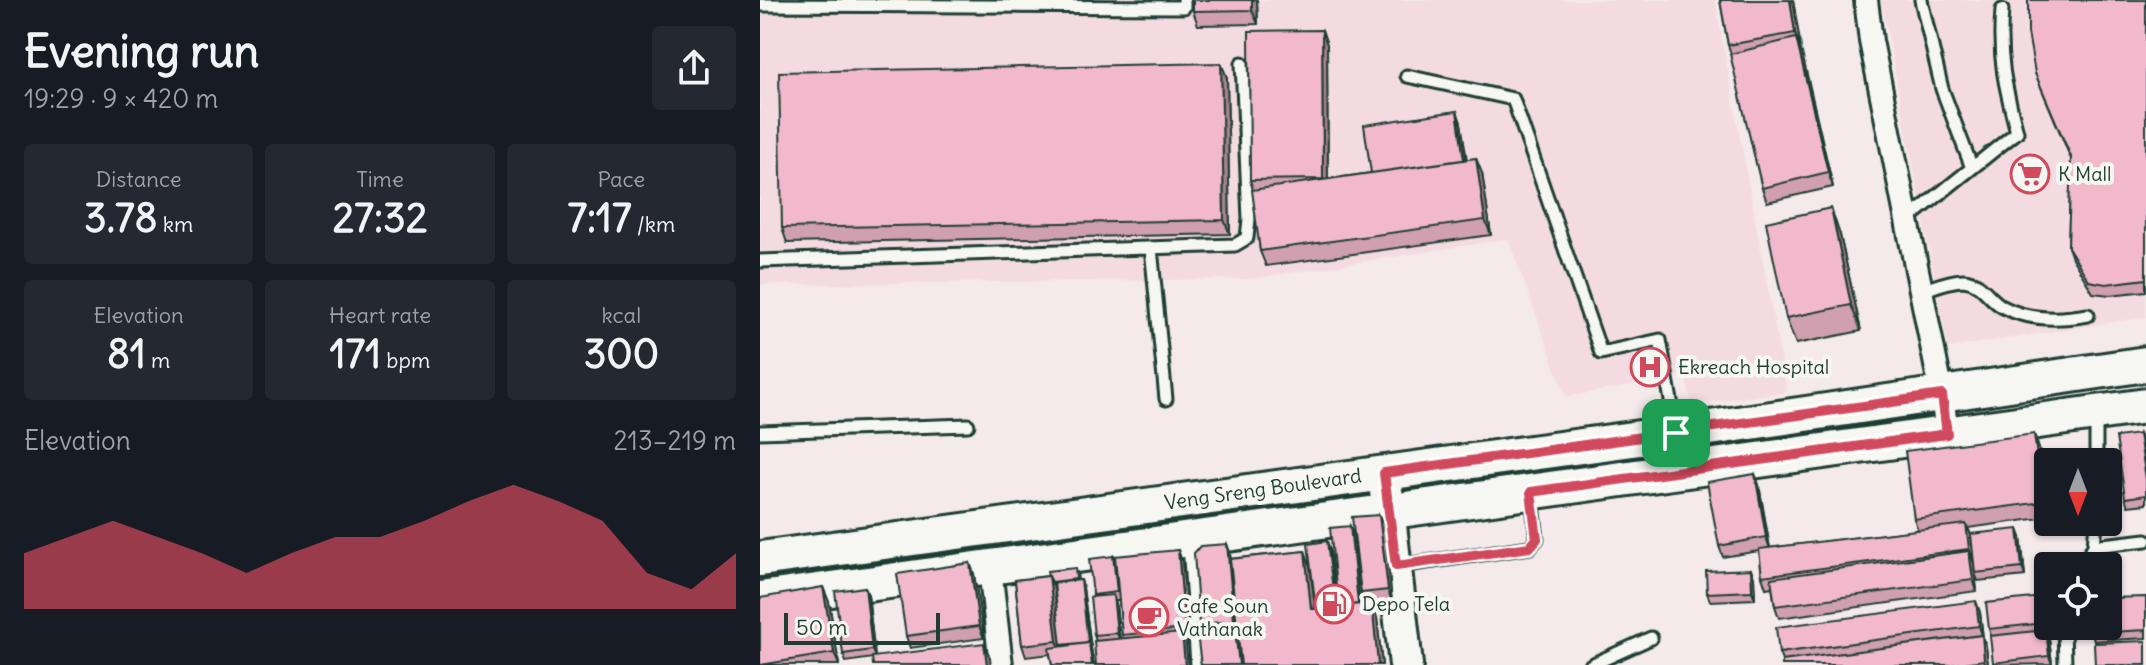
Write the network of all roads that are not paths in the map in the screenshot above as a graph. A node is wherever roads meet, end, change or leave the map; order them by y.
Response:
1 (1184, 0) edge
2 (1866, 0) edge
3 (1921, 0) edge
4 (760, 5) edge
5 (2002, 10) dead end
6 (1242, 63) dead end
7 (1407, 76) dead end
8 (1972, 168) junction
9 (1907, 221) junction
10 (1151, 248) junction
11 (760, 261) edge
12 (1921, 291) junction
13 (2088, 315) dead end
14 (2146, 364) edge
15 (1942, 395) junction
16 (1166, 399) dead end
17 (2146, 406) edge
18 (2095, 413) junction
19 (968, 425) dead end
20 (760, 432) edge
21 (1676, 433) junction
22 (1947, 434) junction
23 (2096, 448) edge
24 (1384, 473) junction
25 (1531, 492) junction
26 (1390, 511) junction
27 (2095, 536) edge
28 (1188, 540) junction
29 (2146, 540) edge
30 (2094, 546) junction
31 (2090, 552) edge
32 (760, 559) edge
33 (1396, 566) junction
34 (990, 568) junction
35 (760, 599) edge
36 (1651, 638) dead end
37 (2064, 640) edge
38 (1001, 665) edge
39 (1197, 665) edge
40 (1406, 665) edge
41 (1591, 665) edge
42 (2065, 665) edge

1 - 4 lane
2 - 9 street
3 - 8 lane
5 - 8 lane
6 - 10 lane
7 - 21 lane
8 - 9 lane
9 - 12 street
10 - 11 lane
10 - 16 lane
12 - 13 lane
12 - 15 street
14 - 15 main road, Veng Sreng Boulevard
15 - 21 main road, Veng Sreng Boulevard
15 - 22 street
17 - 18 main road, Veng Sreng Boulevard
18 - 22 main road, Veng Sreng Boulevard
18 - 23 lane
19 - 20 lane
21 - 24 main road, Veng Sreng Boulevard
22 - 25 main road, Veng Sreng Boulevard
24 - 26 street
24 - 32 main road, Veng Sreng Boulevard
25 - 26 main road, Veng Sreng Boulevard
25 - 33 lane
26 - 28 main road, Veng Sreng Boulevard
26 - 33 street
27 - 30 lane
28 - 34 main road, Veng Sreng Boulevard
28 - 39 lane
29 - 30 lane
30 - 31 lane
33 - 40 street
34 - 35 main road, Veng Sreng Boulevard
34 - 38 street
36 - 41 lane
37 - 42 lane

